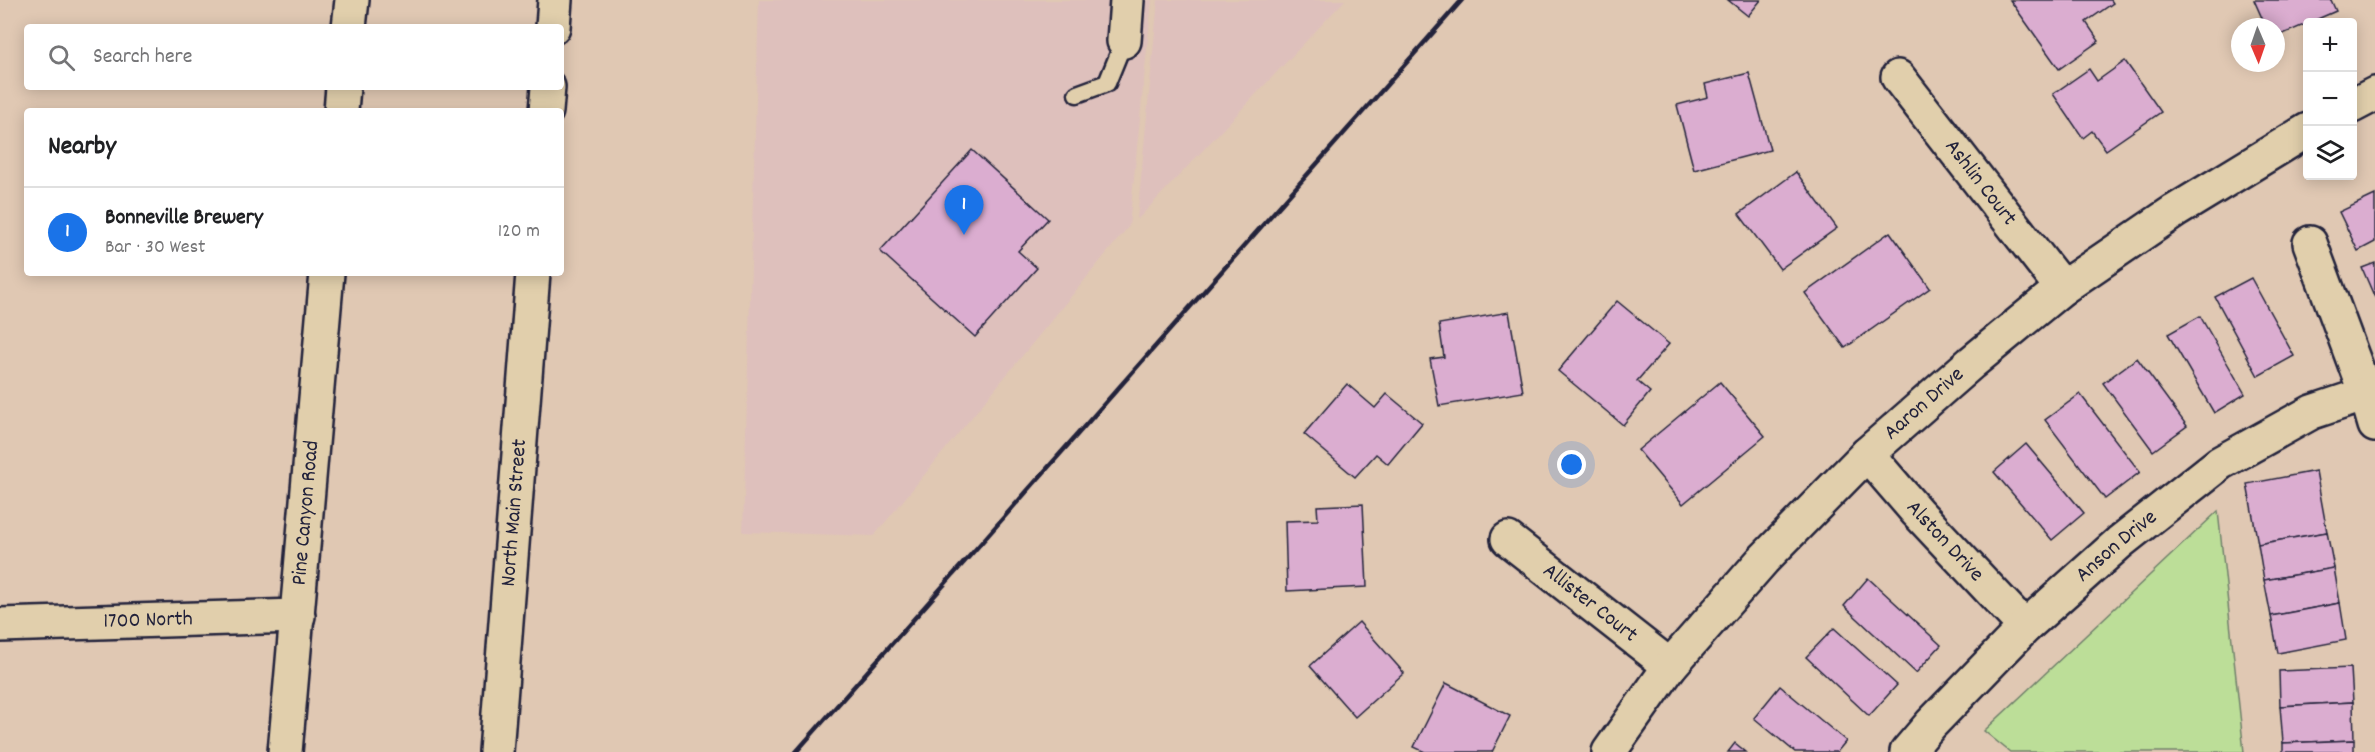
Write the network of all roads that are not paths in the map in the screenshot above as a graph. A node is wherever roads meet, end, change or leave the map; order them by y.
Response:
1 (352, 0) edge
2 (555, 0) edge
3 (1127, 0) edge
4 (349, 24) edge
5 (553, 24) edge
6 (1124, 41) joint
7 (1898, 77) dead end
8 (343, 90) edge
9 (548, 90) edge
10 (1077, 94) dead end
11 (2375, 94) edge
12 (2357, 103) edge
13 (341, 108) edge
14 (546, 108) edge
15 (2303, 132) edge
16 (2310, 243) dead end
17 (327, 276) edge
18 (533, 276) edge
19 (2062, 288) junction
20 (2366, 394) junction
21 (2375, 425) edge
22 (1867, 454) junction
23 (1508, 539) dead end
24 (298, 616) junction
25 (0, 625) edge
26 (2025, 627) junction
27 (1671, 666) junction
28 (285, 752) edge
29 (496, 752) edge
30 (1609, 752) edge
31 (1907, 752) edge

1 - 4 main road
2 - 5 main road
3 - 6 main road
6 - 10 lane
7 - 19 main road, Ashlin Court
8 - 13 main road
9 - 14 main road
11 - 12 main road
15 - 19 main road, Aaron Drive
16 - 20 main road
17 - 24 main road, Pine Canyon Road
18 - 29 main road, North Main Street
19 - 22 main road, Aaron Drive
20 - 21 main road
20 - 26 main road, Anson Drive
22 - 26 main road, Alston Drive
22 - 27 main road, Aaron Drive
23 - 27 main road, Allister Court
24 - 25 main road, 1700 North
24 - 28 main road, Pine Canyon Road
26 - 31 main road, Anson Drive
27 - 30 main road, Aaron Drive

